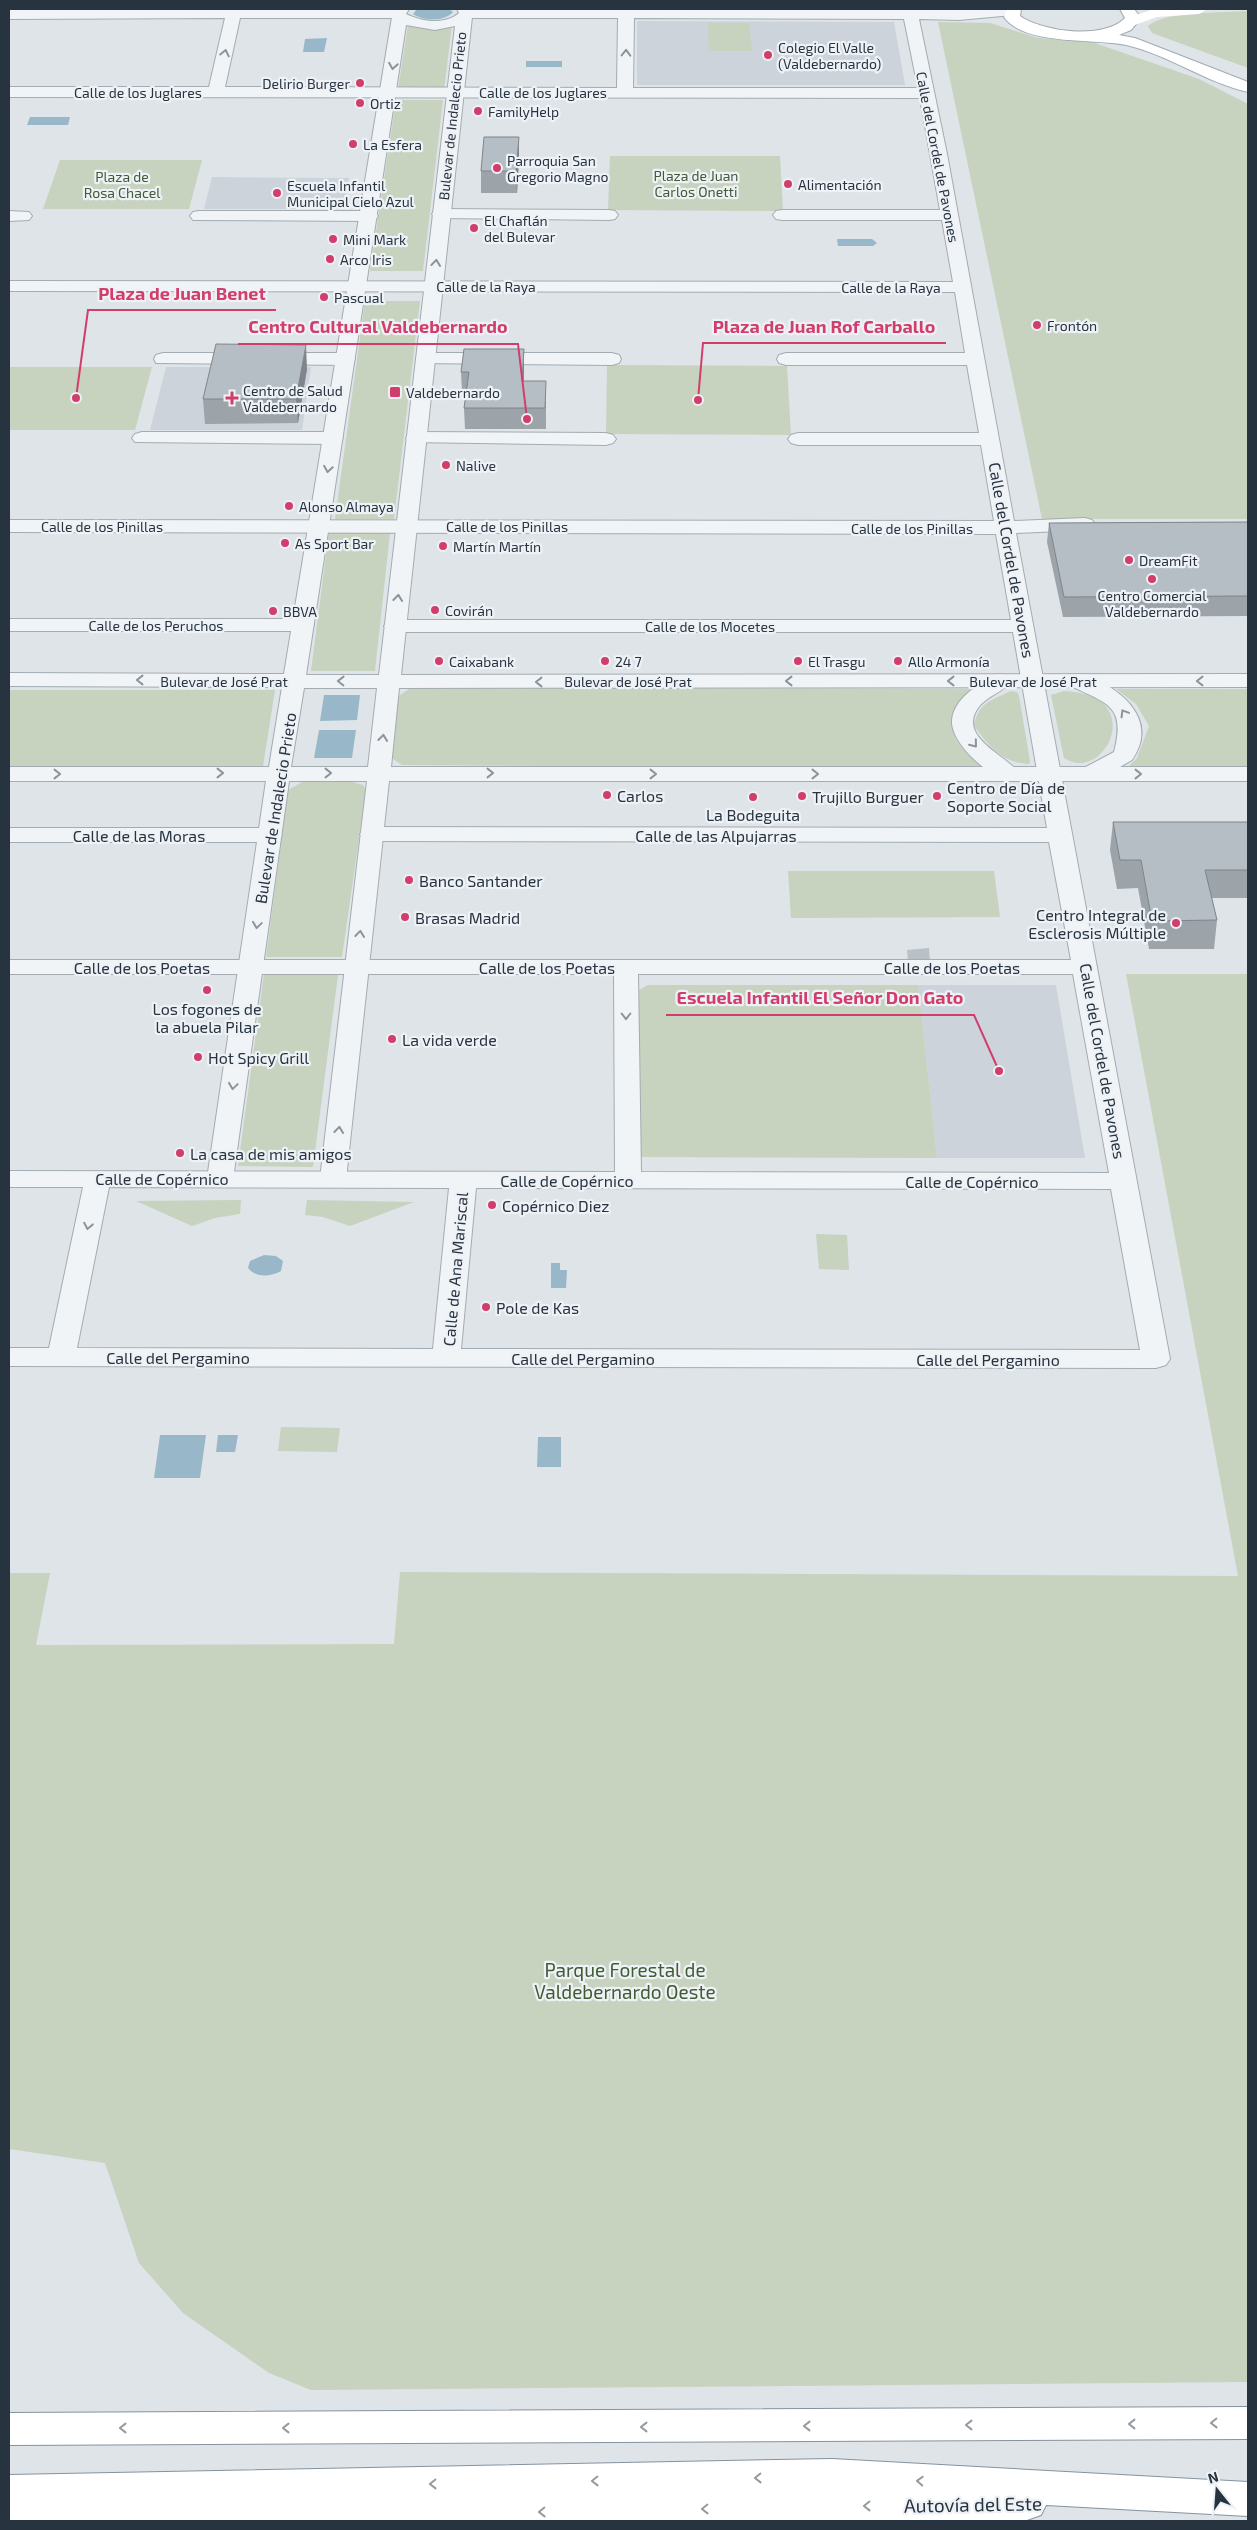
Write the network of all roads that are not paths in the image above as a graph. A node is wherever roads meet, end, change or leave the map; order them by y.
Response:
1 (1013, 9) edge
2 (1199, 9) edge
3 (916, 12) edge
4 (400, 13) edge
5 (465, 13) edge
6 (9, 14) edge
7 (233, 14) junction
8 (626, 14) junction
9 (959, 15) junction
10 (1130, 18) edge
11 (1020, 24) junction
12 (1086, 35) junction
13 (1248, 75) edge
14 (1248, 87) edge
15 (9, 92) edge
16 (216, 92) junction
17 (388, 92) junction
18 (455, 92) junction
19 (625, 92) junction
20 (926, 93) junction
21 (441, 214) junction
22 (609, 215) dead end
23 (782, 215) dead end
24 (950, 215) junction
25 (200, 216) dead end
26 (369, 216) junction
27 (9, 286) edge
28 (358, 286) junction
29 (433, 286) junction
30 (963, 287) junction
31 (163, 359) dead end
32 (425, 359) junction
33 (612, 359) dead end
34 (786, 359) dead end
35 (976, 359) junction
36 (346, 360) junction
37 (142, 438) dead end
38 (333, 438) junction
39 (416, 438) junction
40 (606, 439) dead end
41 (798, 439) dead end
42 (990, 439) junction
43 (9, 526) edge
44 (319, 527) junction
45 (406, 527) junction
46 (1006, 527) junction
47 (1102, 528) edge
48 (9, 625) edge
49 (304, 625) junction
50 (395, 626) junction
51 (1024, 626) junction
52 (9, 679) edge
53 (1000, 680) junction
54 (1034, 680) junction
55 (294, 681) junction
56 (1079, 681) junction
57 (1248, 681) edge
58 (388, 682) junction
59 (279, 773) junction
60 (379, 773) junction
61 (9, 774) edge
62 (1010, 774) junction
63 (1049, 774) junction
64 (1090, 774) junction
65 (1248, 774) edge
66 (372, 834) junction
67 (9, 835) edge
68 (1060, 835) junction
69 (270, 836) junction
70 (9, 967) edge
71 (249, 967) junction
72 (357, 967) junction
73 (1086, 967) junction
74 (626, 968) junction
75 (98, 1178) junction
76 (334, 1178) junction
77 (9, 1179) edge
78 (220, 1179) junction
79 (463, 1180) junction
80 (628, 1180) junction
81 (1124, 1181) junction
82 (9, 1357) edge
83 (60, 1357) junction
84 (446, 1358) junction
85 (1156, 1359) joint
86 (1248, 2423) edge
87 (9, 2429) edge
88 (9, 2492) edge
89 (1248, 2499) edge
90 (9, 2521) edge

1 - 9 street
1 - 11 main road
2 - 10 main road
3 - 8 street
3 - 9 street
3 - 20 street, Calle del Cordel de Pavones
4 - 5 street
4 - 7 street
4 -> 17 street, Bulevar de Indalecio Prieto
5 - 8 street
5 - 18 street, Bulevar de Indalecio Prieto
6 - 7 street
16 -> 7 street
19 -> 8 street
9 - 11 street
10 - 12 main road
10 - 13 main road
11 - 12 main road
12 - 14 main road
15 - 16 street, Calle de los Juglares
16 - 17 street, Calle de los Juglares
17 - 18 street, Calle de los Juglares
17 - 26 street, Bulevar de Indalecio Prieto
18 - 19 street, Calle de los Juglares
18 - 21 street, Bulevar de Indalecio Prieto
19 - 20 street, Calle de los Juglares
20 - 24 street, Calle del Cordel de Pavones
21 - 22 street, Bulevar de Indalecio Prieto
29 -> 21 street, Bulevar de Indalecio Prieto
23 - 24 street
24 - 30 street, Calle del Cordel de Pavones
25 - 26 street
26 - 28 street, Bulevar de Indalecio Prieto
27 - 28 street, Calle de la Raya
28 - 29 street, Calle de la Raya
28 - 36 street, Bulevar de Indalecio Prieto
29 - 30 street, Calle de la Raya
29 - 32 street, Bulevar de Indalecio Prieto
30 - 35 street, Calle del Cordel de Pavones
31 - 36 street
32 - 33 street
32 - 39 street, Bulevar de Indalecio Prieto
34 - 35 street
35 - 42 street, Calle del Cordel de Pavones
36 - 38 street, Bulevar de Indalecio Prieto
37 - 38 street
38 -> 44 street, Bulevar de Indalecio Prieto
39 - 40 street
39 - 45 street, Bulevar de Indalecio Prieto
41 - 42 street, Calle del Cordel de Pavones
42 - 46 street, Calle del Cordel de Pavones
43 - 44 street, Calle de los Pinillas
44 - 45 street, Calle de los Pinillas
44 - 49 street, Bulevar de Indalecio Prieto
45 - 46 street, Calle de los Pinillas
50 -> 45 street, Bulevar de Indalecio Prieto
46 - 47 street, Calle de los Pinillas
46 - 51 street, Calle del Cordel de Pavones
48 - 49 street, Calle de los Peruchos
49 - 55 street, Bulevar de Indalecio Prieto
50 - 51 street, Calle de los Mocetes
50 - 58 street, Bulevar de Indalecio Prieto
51 - 54 street, Calle del Cordel de Pavones
55 -> 52 street, Bulevar de José Prat
53 - 54 street, Bulevar de José Prat
53 -> 58 street, Bulevar de José Prat
53 -> 62 street
54 - 56 street, Bulevar de José Prat
54 - 63 street, Calle del Cordel de Pavones
58 -> 55 street, Bulevar de José Prat
55 - 59 street, Bulevar de Indalecio Prieto
57 -> 56 street, Bulevar de José Prat
64 -> 56 street
60 -> 58 street, Bulevar de Indalecio Prieto
59 -> 60 street
61 -> 59 street
59 - 69 street, Bulevar de Indalecio Prieto
60 -> 62 street
60 - 66 street, Bulevar de Indalecio Prieto
62 - 63 street
63 - 64 street
63 - 68 street, Calle del Cordel de Pavones
64 -> 65 street
66 - 68 street, Calle de las Alpujarras
72 -> 66 street, Bulevar de Indalecio Prieto
67 - 69 street, Calle de las Moras
68 - 73 street, Calle del Cordel de Pavones
69 -> 71 street, Bulevar de Indalecio Prieto
70 - 71 street, Calle de los Poetas
71 - 72 street, Calle de los Poetas
71 -> 78 street, Bulevar de Indalecio Prieto
72 - 74 street, Calle de los Poetas
76 -> 72 street, Bulevar de Indalecio Prieto
73 - 74 street, Calle de los Poetas
73 - 81 street, Calle del Cordel de Pavones
74 -> 80 street
75 - 77 street, Calle de Copérnico
75 - 78 street, Calle de Copérnico
75 -> 83 street
76 - 78 street, Calle de Copérnico
76 - 79 street, Calle de Copérnico
79 - 80 street, Calle de Copérnico
79 - 84 street, Calle de Ana Mariscal
80 - 81 street, Calle de Copérnico
81 - 85 street, Calle del Cordel de Pavones
82 - 83 street, Calle del Pergamino
83 - 84 street, Calle del Pergamino
84 - 85 street, Calle del Pergamino
86 -> 87 main road
89 -> 88 main road
89 -> 90 main road, Autovía del Este

